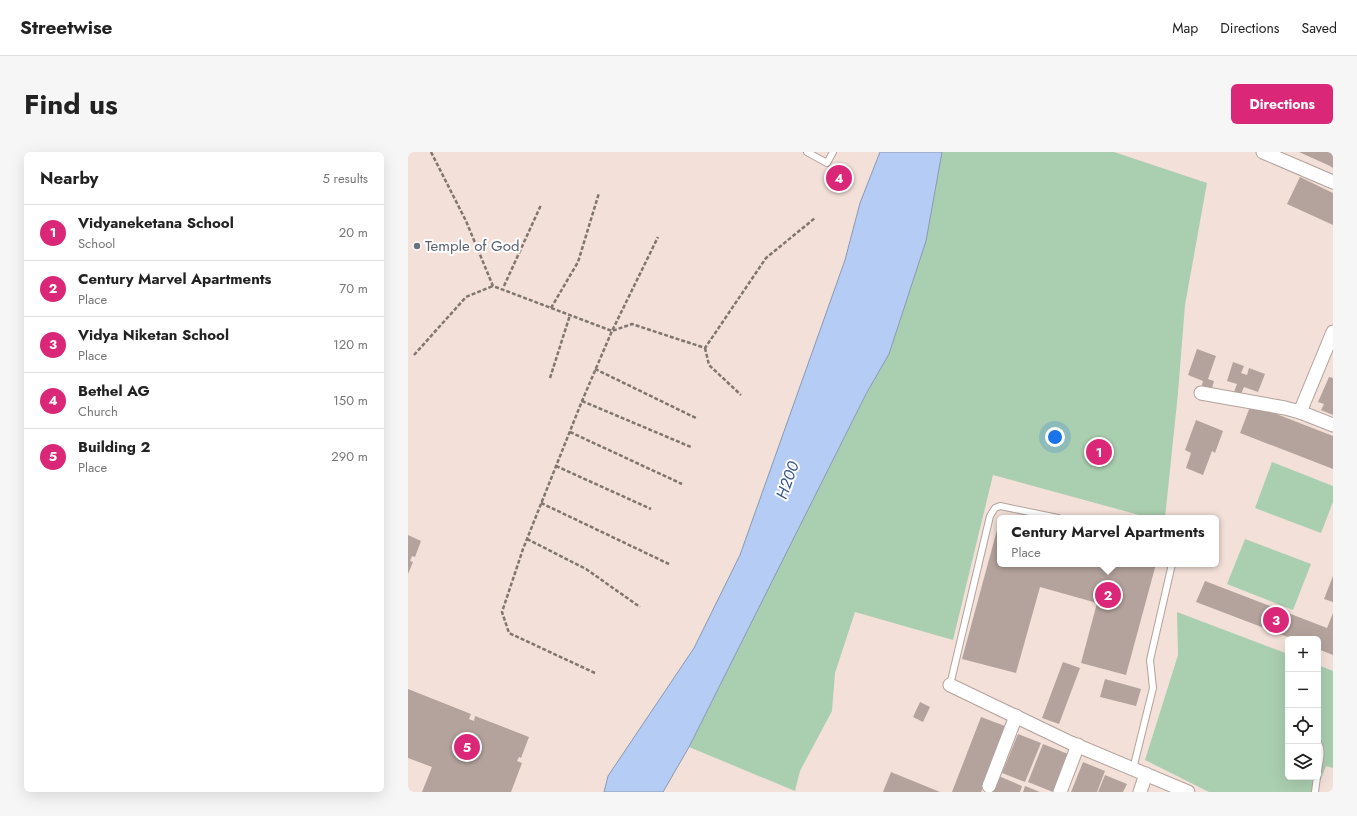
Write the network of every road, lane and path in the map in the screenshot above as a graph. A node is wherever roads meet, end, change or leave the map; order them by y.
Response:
1 (431, 152) edge
2 (807, 152) edge
3 (833, 152) edge
4 (1263, 152) edge
5 (1333, 182) edge
6 (599, 193) dead end
7 (541, 205) dead end
8 (815, 218) dead end
9 (658, 237) dead end
10 (493, 286) junction
11 (504, 286) dead end
12 (552, 308) junction
13 (570, 315) junction
14 (612, 331) junction
15 (1333, 332) edge
16 (705, 348) junction
17 (414, 355) dead end
18 (596, 369) dead end
19 (550, 378) dead end
20 (1200, 393) dead end
21 (741, 395) dead end
22 (582, 401) junction
23 (1300, 412) junction
24 (696, 418) dead end
25 (1333, 425) edge
26 (570, 432) junction
27 (691, 447) dead end
28 (556, 466) junction
29 (682, 484) dead end
30 (541, 503) junction
31 (652, 509) dead end
32 (1044, 515) edge
33 (527, 539) junction
34 (669, 564) dead end
35 (1171, 567) edge
36 (640, 608) dead end
37 (595, 673) dead end
38 (950, 685) joint
39 (1016, 716) junction
40 (1078, 745) junction
41 (1133, 768) junction
42 (1146, 774) junction
43 (1316, 780) edge
44 (989, 786) dead end
45 (1060, 792) edge
46 (1140, 792) edge
47 (1188, 792) edge
48 (1314, 792) edge

1 - 10 path
2 - 3 lane
4 - 5 street
6 - 12 path
7 - 11 path
8 - 16 path
9 - 14 path
10 - 12 path
10 - 17 path
12 - 13 path
13 - 14 path
13 - 19 path
14 - 16 path
14 - 22 path
15 - 23 street
16 - 21 path
18 - 24 path
20 - 23 street
22 - 26 path
22 - 27 path
23 - 25 street
26 - 28 path
26 - 29 path
28 - 30 path
28 - 31 path
30 - 33 path
30 - 34 path
32 - 38 lane
33 - 36 path
33 - 37 path
35 - 41 lane
38 - 39 street
39 - 40 street
39 - 44 street
40 - 41 street
40 - 45 street
41 - 42 street
42 - 46 street
42 - 47 street
43 - 48 lane

